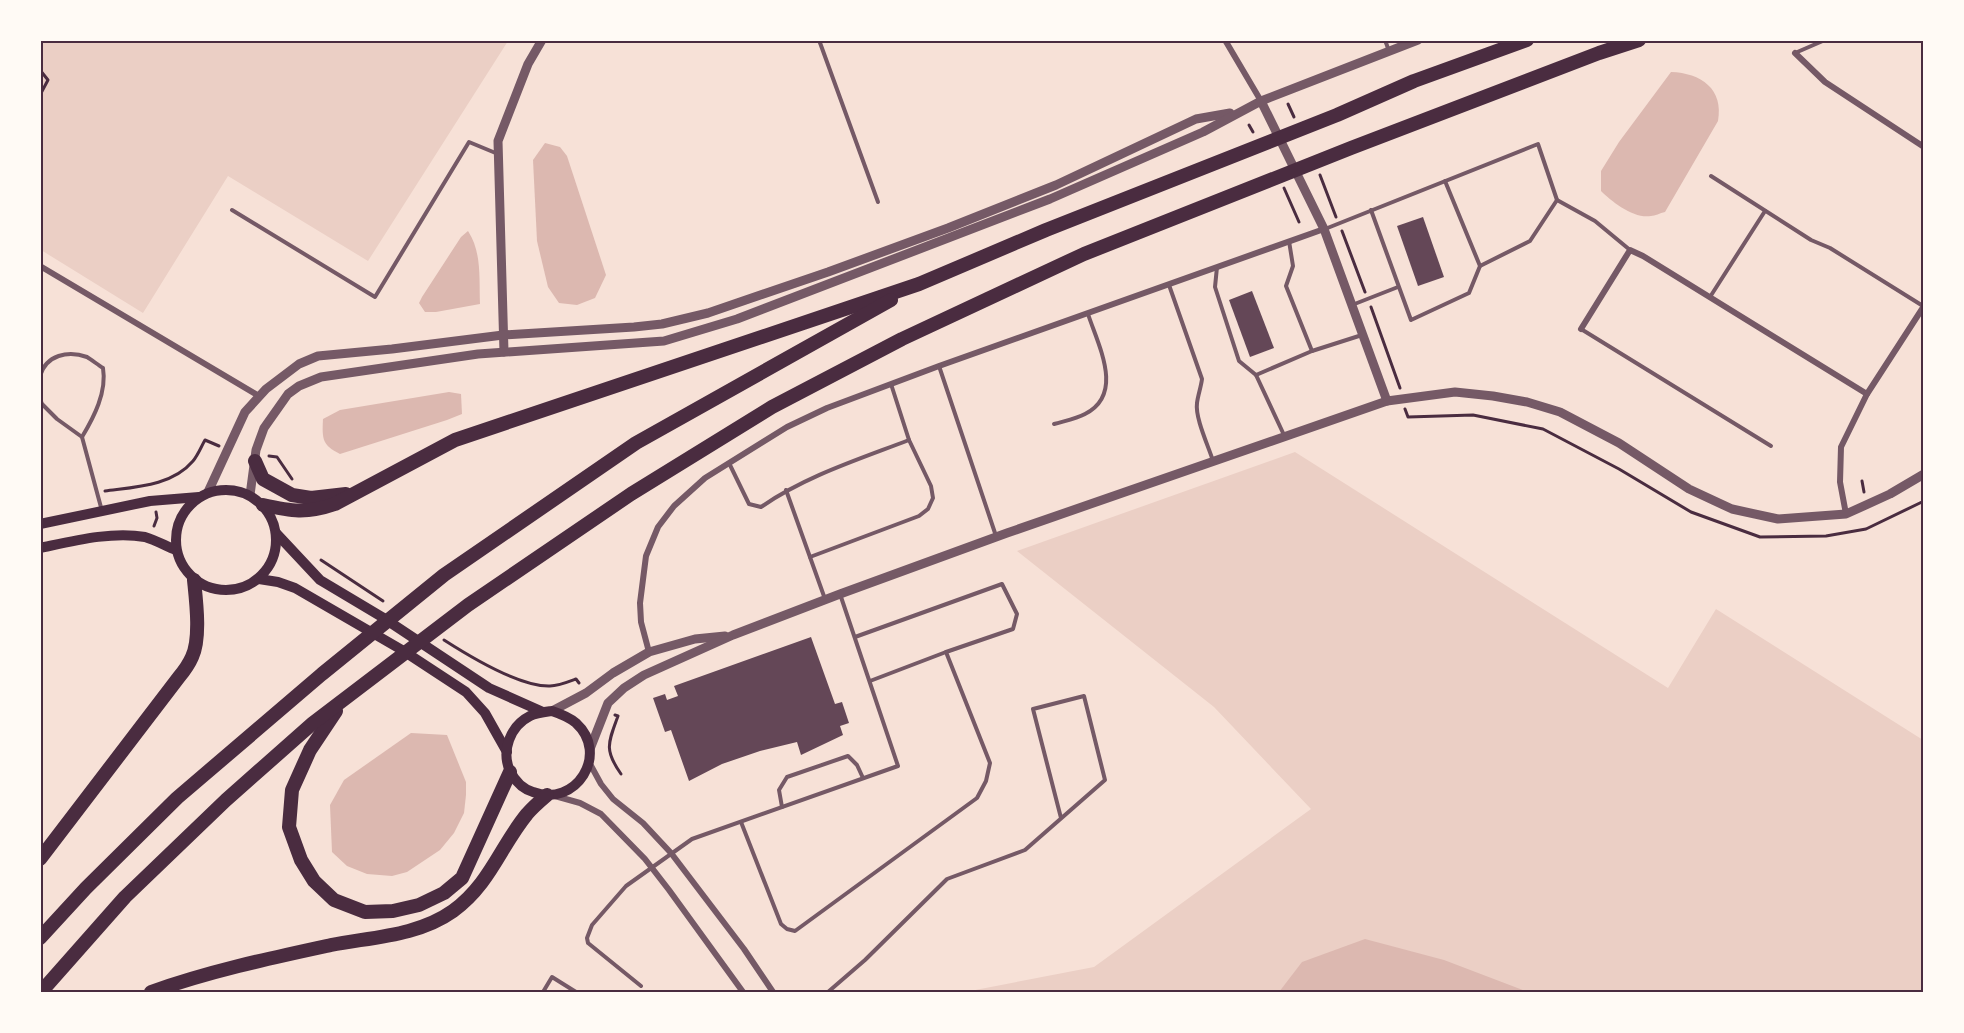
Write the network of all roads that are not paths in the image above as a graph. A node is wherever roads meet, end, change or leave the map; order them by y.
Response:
1 (542, 40) edge
2 (819, 40) edge
3 (1225, 40) edge
4 (1385, 40) edge
5 (1418, 40) edge
6 (1527, 40) edge
7 (1639, 40) edge
8 (1826, 40) edge
9 (1390, 52) junction
10 (1796, 53) joint
11 (1261, 101) junction
12 (1238, 112) junction
13 (1923, 147) edge
14 (499, 155) junction
15 (1711, 176) dead end
16 (1445, 181) junction
17 (1557, 200) junction
18 (878, 202) dead end
19 (232, 210) dead end
20 (1371, 210) junction
21 (1765, 211) junction
22 (1324, 229) junction
23 (1289, 242) junction
24 (1630, 250) junction
25 (40, 266) edge
26 (1480, 266) junction
27 (1217, 267) junction
28 (919, 284) junction
29 (1169, 285) junction
30 (1398, 287) junction
31 (1710, 297) junction
32 (1352, 305) junction
33 (1923, 306) edge
34 (1088, 314) junction
35 (1581, 329) joint
36 (503, 335) junction
37 (1363, 335) junction
38 (1312, 351) junction
39 (504, 352) junction
40 (939, 366) junction
41 (1256, 375) junction
42 (40, 376) edge
43 (891, 384) junction
44 (1867, 394) junction
45 (259, 396) junction
46 (40, 399) edge
47 (1386, 401) junction
48 (1054, 424) dead end
49 (1284, 435) junction
50 (82, 437) junction
51 (909, 440) junction
52 (1771, 446) dead end
53 (255, 461) junction
54 (1213, 461) junction
55 (729, 463) junction
56 (1923, 474) edge
57 (786, 490) junction
58 (357, 493) junction
59 (203, 494) junction
60 (250, 495) junction
61 (262, 505) junction
62 (102, 511) junction
63 (1846, 514) junction
64 (40, 524) edge
65 (276, 533) junction
66 (996, 537) junction
67 (40, 548) edge
68 (176, 550) junction
69 (810, 557) junction
70 (259, 579) junction
71 (194, 580) junction
72 (840, 594) junction
73 (825, 599) junction
74 (733, 635) junction
75 (855, 637) junction
76 (649, 652) junction
77 (946, 652) junction
78 (870, 681) junction
79 (343, 700) junction
80 (547, 711) junction
81 (590, 748) junction
82 (507, 752) junction
83 (589, 762) junction
84 (510, 772) junction
85 (863, 778) junction
86 (549, 795) junction
87 (782, 807) junction
88 (1061, 818) junction
89 (741, 822) junction
90 (671, 853) junction
91 (40, 859) edge
92 (652, 867) junction
93 (40, 938) edge
94 (641, 986) dead end
95 (41, 993) edge
96 (151, 993) edge
97 (543, 993) edge
98 (576, 993) edge
99 (743, 993) edge
100 (773, 993) edge
101 (828, 993) edge

1 - 14 street
2 - 18 lane
3 - 11 street
4 - 9 lane
5 - 9 street
6 - 28 highway
7 - 79 highway
8 - 10 lane
9 - 11 street
10 - 13 street
11 - 12 street
11 - 22 street
12 - 36 street
12 - 39 street
14 - 19 lane
14 - 36 street
15 - 21 lane
16 - 17 lane
16 - 20 lane
16 - 26 lane
17 - 24 lane
17 - 26 lane
20 - 22 lane
20 - 30 lane
21 - 31 lane
21 - 33 lane
22 - 23 street
22 - 32 street
23 - 27 street
23 - 38 lane
24 - 31 street
24 - 35 street
25 - 45 street
26 - 30 lane
27 - 29 street
27 - 41 lane
28 - 58 highway
28 - 93 highway
29 - 34 street
29 - 54 lane
30 - 32 lane
31 - 44 street
32 - 37 street
33 - 44 street
34 - 40 street
34 - 48 lane
35 - 52 lane
36 - 39 street
36 - 45 street
37 - 38 lane
37 - 47 street
38 - 41 lane
39 - 53 street
40 - 43 street
40 - 66 lane
41 - 49 lane
42 - 50 lane
43 - 51 lane
43 - 55 street
44 - 63 street
45 - 59 street
46 - 50 lane
47 - 49 street
47 - 63 street
49 - 54 street
50 - 62 lane
51 - 57 lane
51 - 69 lane
53 - 58 highway
53 - 60 street
54 - 66 street
55 - 57 lane
55 - 76 street
56 - 63 street
57 - 69 lane
58 - 61 highway
59 - 60 main road
59 - 62 main road
59 - 68 main road
60 - 61 main road
61 - 65 main road
62 - 64 main road
65 - 70 main road
65 - 80 main road
66 - 72 street
67 - 68 main road
68 - 71 main road
69 - 73 lane
70 - 71 main road
70 - 82 main road
71 - 91 highway
72 - 73 street
72 - 75 lane
73 - 74 street
74 - 76 street
74 - 81 street
75 - 77 lane
75 - 78 lane
76 - 80 street
77 - 78 lane
77 - 89 lane
78 - 85 lane
79 - 84 highway
79 - 95 highway
80 - 81 main road
80 - 82 main road
81 - 83 main road
82 - 84 main road
83 - 86 main road
83 - 90 street
84 - 86 main road
85 - 87 lane
85 - 87 lane
86 - 92 street
86 - 96 highway
87 - 89 lane
88 - 88 lane
88 - 101 lane
89 - 90 lane
90 - 92 lane
90 - 100 street
92 - 94 lane
92 - 99 street
97 - 98 lane

